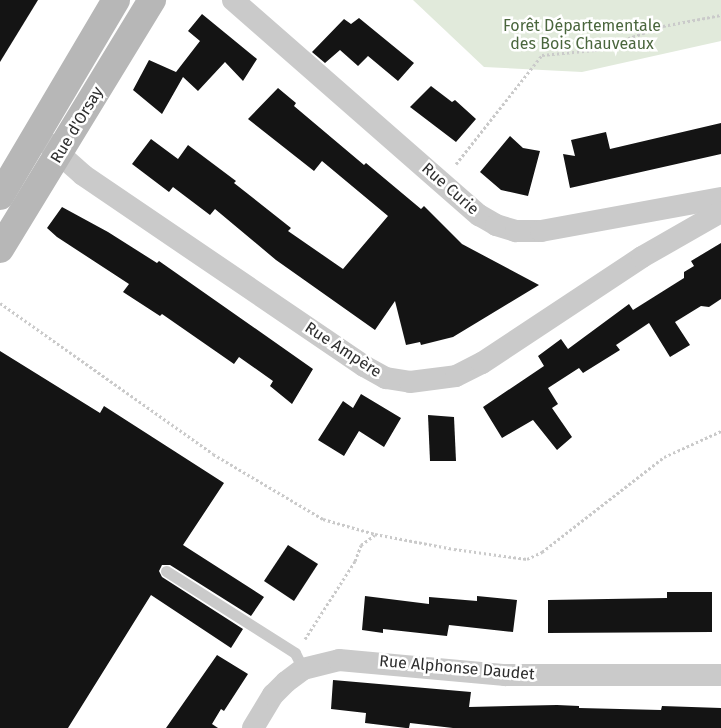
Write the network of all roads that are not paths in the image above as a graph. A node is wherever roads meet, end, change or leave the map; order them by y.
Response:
1 (116, 0) edge
2 (152, 0) edge
3 (233, 0) edge
4 (38, 135) junction
5 (60, 155) junction
6 (0, 196) edge
7 (721, 198) edge
8 (721, 212) edge
9 (0, 250) edge
10 (166, 571) dead end
11 (312, 666) junction
12 (721, 675) edge
13 (253, 728) edge

1 - 4 main road, Rue d'Orsay
2 - 5 main road, Rue d'Orsay
3 - 7 street, Rue Curie
4 - 5 street, Rue Ampère
4 - 6 main road, Rue d'Orsay
5 - 8 street, Rue Ampère
5 - 9 main road, Rue d'Orsay
10 - 11 lane
11 - 12 street, Rue Alphonse Daudet
11 - 13 street

